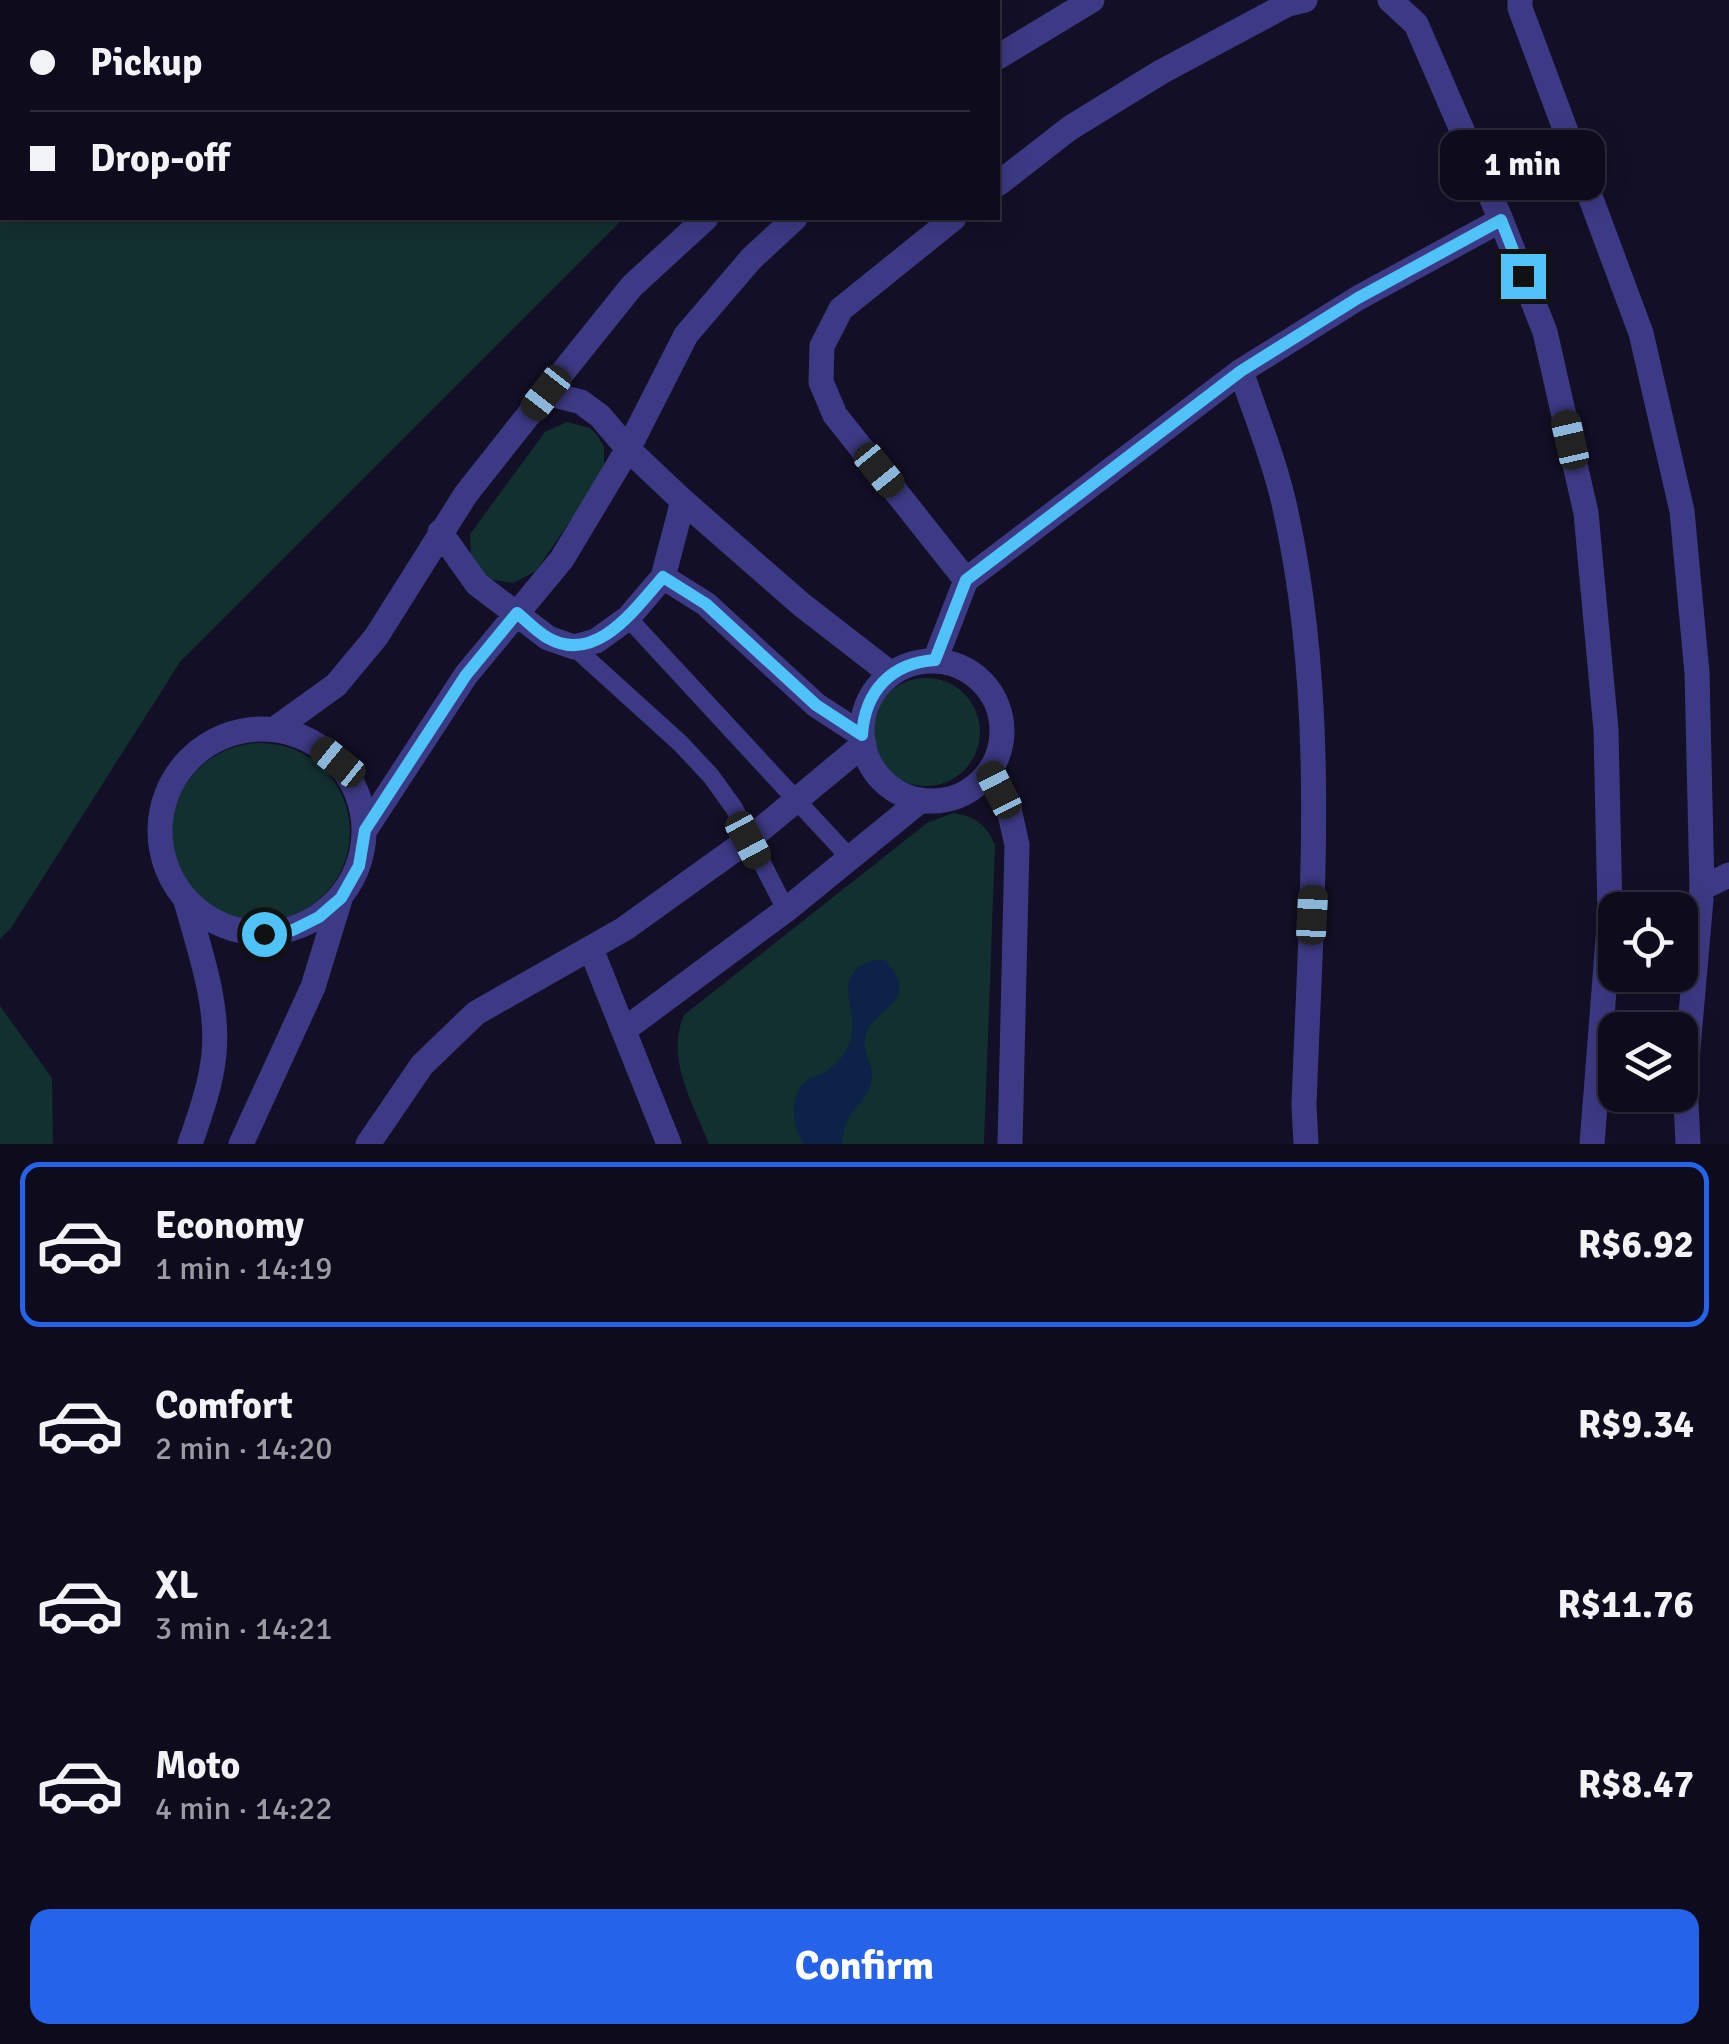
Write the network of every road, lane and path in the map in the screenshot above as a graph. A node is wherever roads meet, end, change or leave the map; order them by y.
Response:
1 (1092, 0) edge
2 (1306, 0) edge
3 (1390, 0) edge
4 (1518, 2) edge
5 (1000, 56) edge
6 (1000, 182) edge
7 (704, 220) edge
8 (793, 220) edge
9 (952, 220) edge
10 (1501, 220) junction
11 (1241, 371) junction
12 (546, 393) junction
13 (628, 449) junction
14 (683, 501) junction
15 (440, 532) junction
16 (663, 577) junction
17 (966, 580) junction
18 (517, 613) junction
19 (628, 618) junction
20 (574, 647) junction
21 (935, 660) junction
22 (890, 674) junction
23 (275, 728) junction
24 (863, 739) junction
25 (990, 771) junction
26 (796, 797) junction
27 (921, 800) junction
28 (365, 830) junction
29 (748, 840) junction
30 (849, 857) junction
31 (1729, 875) edge
32 (1702, 888) junction
33 (341, 898) junction
34 (186, 901) junction
35 (786, 910) junction
36 (591, 949) junction
37 (624, 1030) junction
38 (190, 1144) edge
39 (241, 1144) edge
40 (368, 1144) edge
41 (669, 1144) edge
42 (1010, 1144) edge
43 (1306, 1144) edge
44 (1592, 1144) edge
45 (1688, 1144) edge

1 - 5 street
2 - 6 street
3 - 10 street
4 - 32 street
7 - 12 street
8 - 13 street
9 - 17 street
10 - 11 street
10 - 44 street
11 - 17 street
11 - 43 street
12 - 13 street
12 - 15 street
13 - 14 street
13 - 18 street
14 - 16 street
14 - 22 street
15 - 18 street
15 - 23 street
16 - 19 street
16 - 24 street
17 - 21 street
18 - 20 street
18 - 28 street
19 - 20 street
19 - 26 lane
20 - 29 lane
21 - 22 street
21 - 25 street
22 - 24 street
23 - 28 street
23 - 34 street
24 - 26 street
24 - 27 street
25 - 27 street
25 - 42 street
26 - 29 street
26 - 30 lane
27 - 30 street
28 - 33 street
29 - 35 lane
29 - 36 street
30 - 35 street
31 - 32 street
32 - 45 street
33 - 34 street
33 - 39 street
34 - 38 street
35 - 37 street
36 - 37 street
36 - 40 street
37 - 41 street

